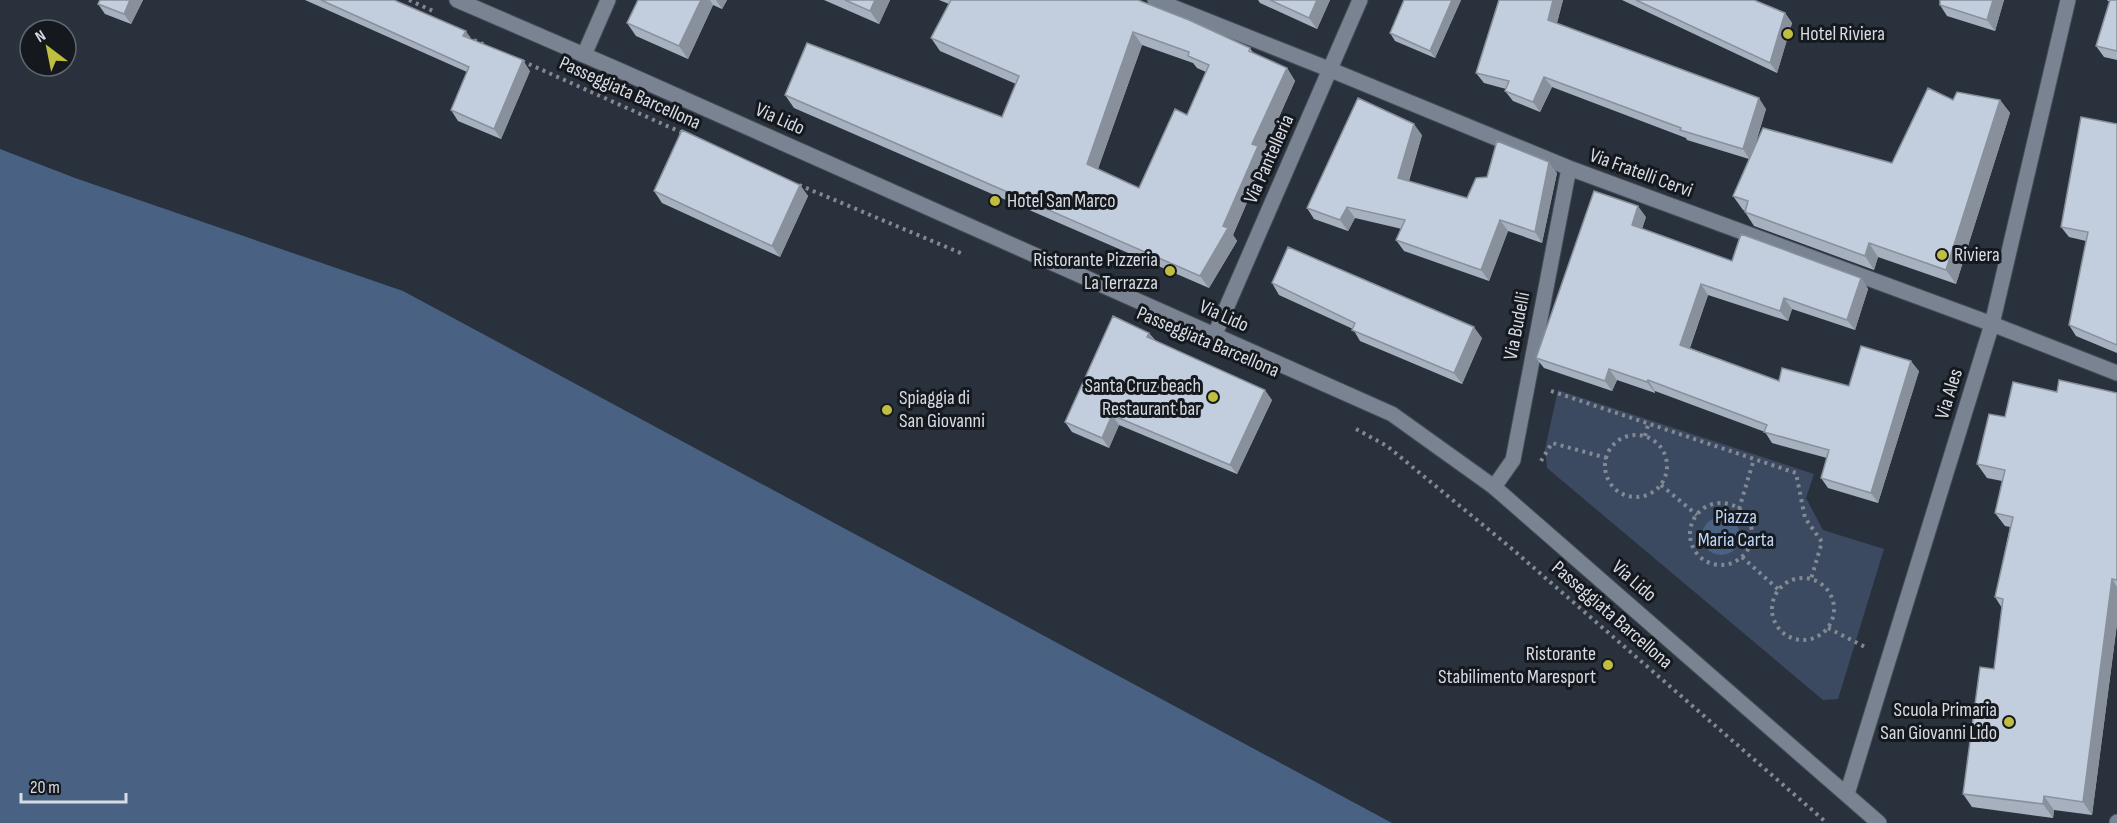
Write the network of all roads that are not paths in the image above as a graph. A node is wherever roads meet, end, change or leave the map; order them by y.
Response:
1 (457, 0) edge
2 (608, 0) edge
3 (1155, 0) edge
4 (1360, 0) edge
5 (2068, 0) edge
6 (584, 55) junction
7 (1331, 70) junction
8 (1569, 168) junction
9 (1992, 324) junction
10 (1215, 334) junction
11 (2117, 373) edge
12 (1494, 487) junction
13 (1847, 794) junction
14 (1879, 823) edge

1 - 6 street, Via Lido
2 - 6 street
3 - 7 street, Via Fratelli Cervi
4 - 7 street, Via Pantelleria
5 - 9 street, Via Ales
6 - 10 street, Via Lido
7 - 8 street, Via Fratelli Cervi
7 - 10 street, Via Pantelleria
8 - 9 street, Via Fratelli Cervi
8 - 12 street, Via Budelli
9 - 11 street, Via Fratelli Cervi
9 - 13 street, Via Ales
10 - 12 street, Via Lido
12 - 13 street, Via Lido
13 - 14 street, Via Lido

